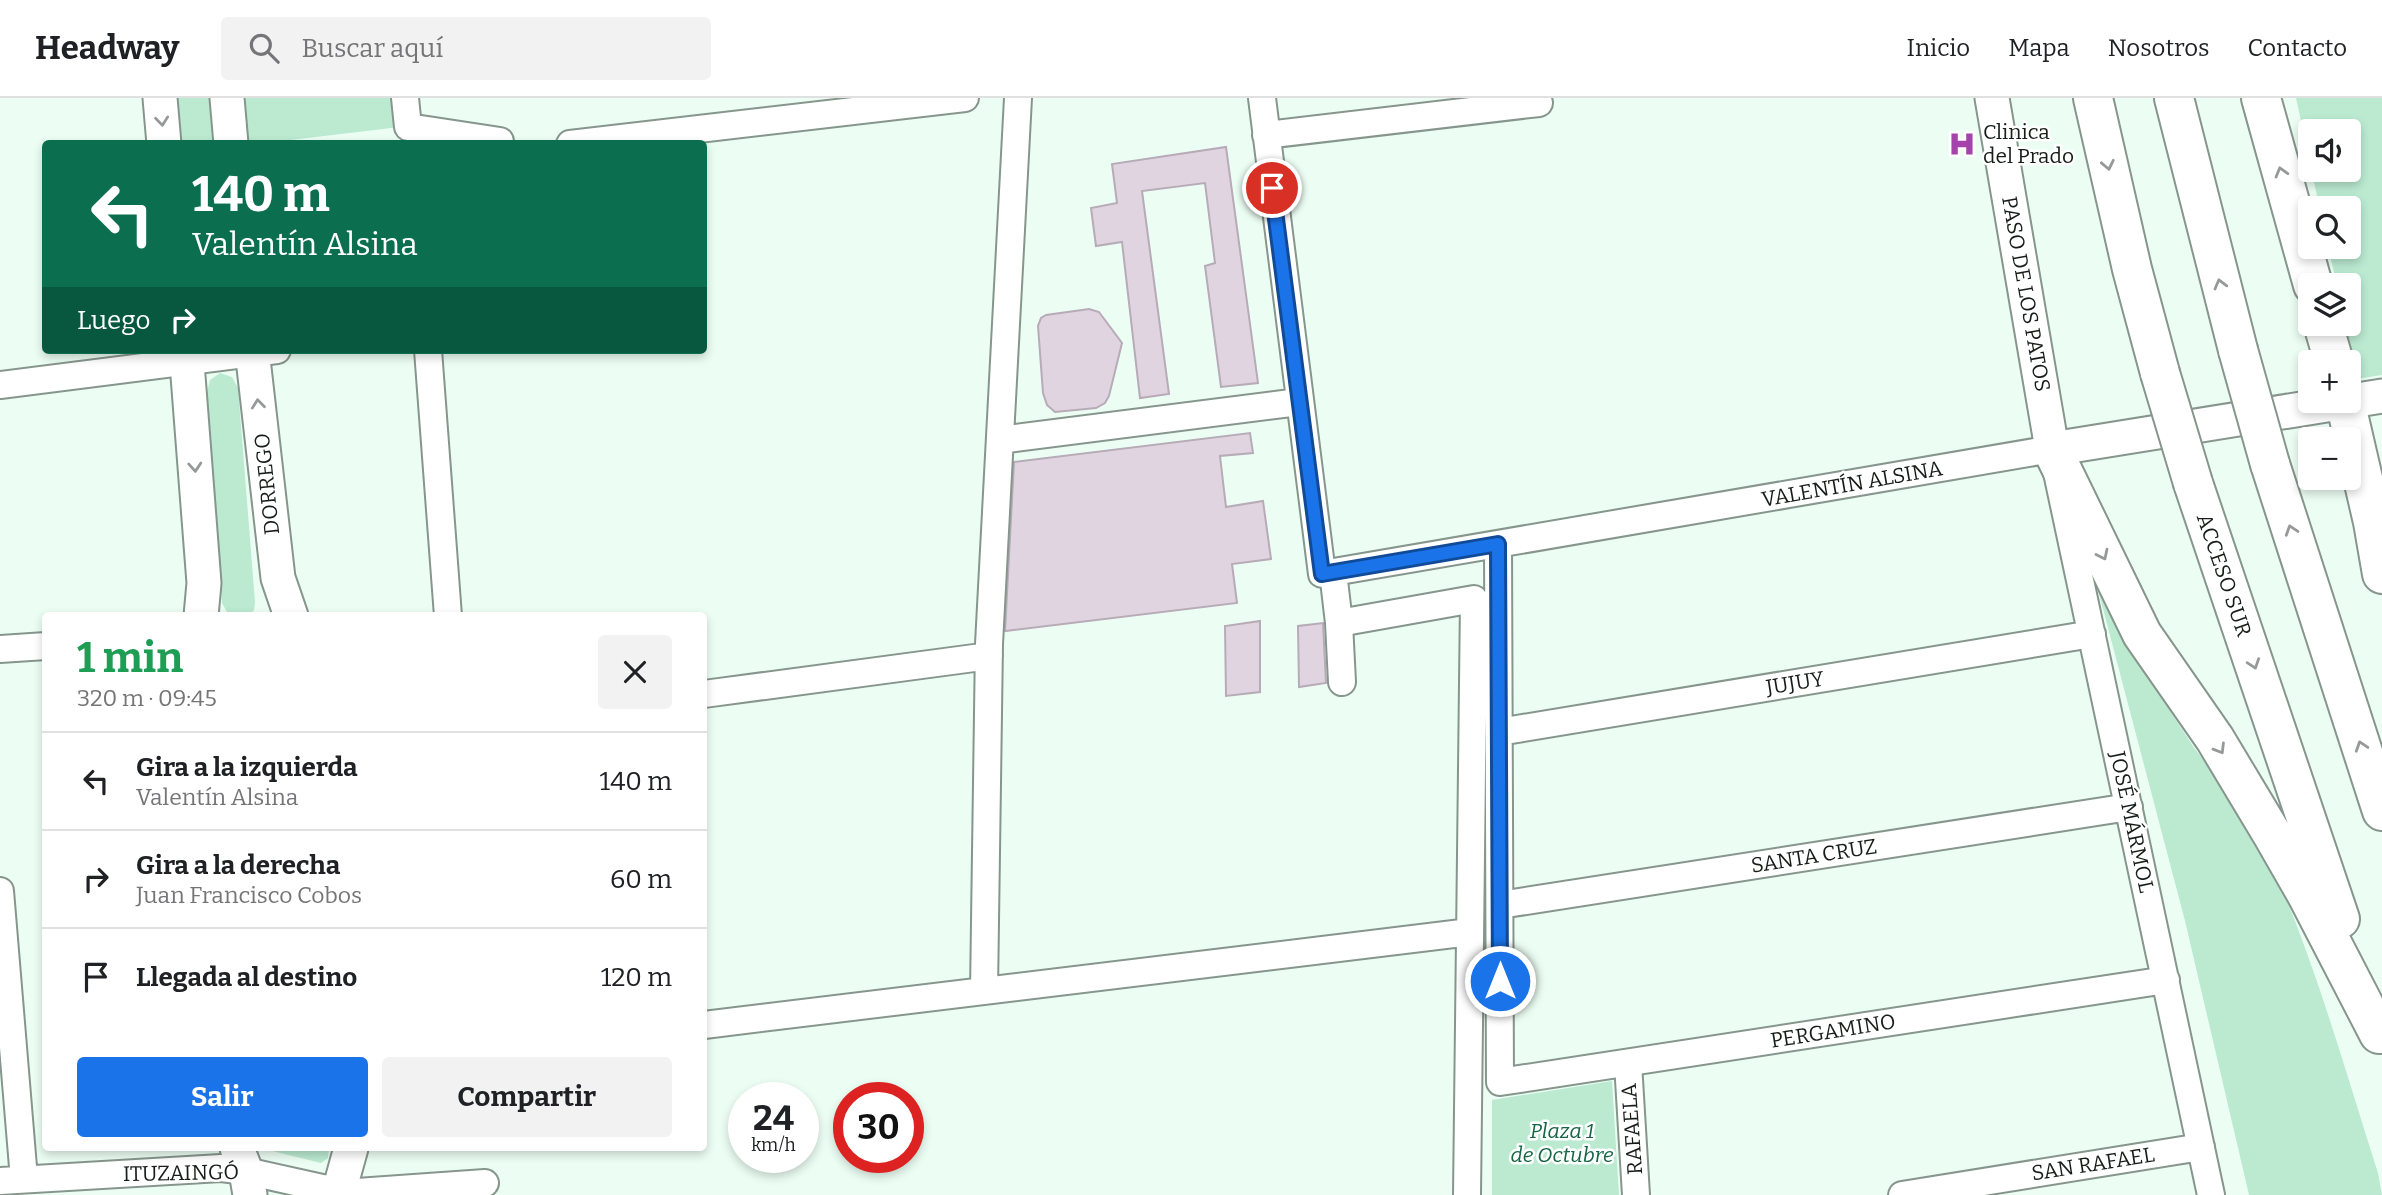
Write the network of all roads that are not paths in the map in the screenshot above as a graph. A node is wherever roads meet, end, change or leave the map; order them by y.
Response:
1 (160, 98) edge
2 (227, 98) edge
3 (405, 98) edge
4 (965, 98) edge
5 (1018, 98) edge
6 (1262, 98) edge
7 (1992, 98) edge
8 (2093, 98) edge
9 (2174, 98) edge
10 (2261, 98) edge
11 (1539, 103) dead end
12 (1266, 135) junction
13 (164, 140) edge
14 (231, 140) edge
15 (493, 140) edge
16 (604, 140) edge
17 (2310, 273) edge
18 (217, 354) edge
19 (261, 354) edge
20 (428, 354) edge
21 (187, 356) edge
22 (0, 385) edge
23 (2382, 396) edge
24 (2361, 399) edge
25 (1299, 402) junction
26 (2298, 409) edge
27 (2348, 413) edge
28 (1000, 440) junction
29 (2052, 449) junction
30 (1498, 544) junction
31 (1327, 573) junction
32 (2382, 575) edge
33 (201, 612) edge
34 (290, 612) edge
35 (448, 612) edge
36 (1339, 623) junction
37 (2092, 634) junction
38 (42, 646) edge
39 (0, 649) edge
40 (989, 656) junction
41 (1342, 682) dead end
42 (707, 694) edge
43 (1499, 732) junction
44 (2129, 807) junction
45 (2382, 811) edge
46 (0, 891) edge
47 (1500, 905) junction
48 (2, 930) edge
49 (1470, 932) junction
50 (2165, 980) junction
51 (984, 991) junction
52 (707, 1026) edge
53 (2381, 1039) edge
54 (1628, 1063) junction
55 (2201, 1147) junction
56 (350, 1151) edge
57 (245, 1171) edge
58 (12, 1180) edge
59 (485, 1183) dead end
60 (339, 1193) edge
61 (1467, 1195) edge
62 (1636, 1195) edge
63 (1902, 1195) edge
64 (2211, 1195) edge

1 -> 13 main road
2 - 14 main road
3 - 15 street
4 - 16 street
5 - 28 street
6 - 12 street
7 - 29 main road, PASO DE LOS PATOS
8 -> 53 highway, ACCESO SUR, bridge
45 -> 9 highway, bridge
17 -> 10 highway
11 - 12 street
12 - 25 street
18 - 21 street
34 -> 19 main road, DORREGO
20 - 35 street
21 - 22 street
21 -> 33 main road
23 - 24 main road, VALENTÍN ALSINA
25 - 28 street
25 - 31 street
26 - 29 main road, VALENTÍN ALSINA
27 - 32 highway
28 - 40 street
29 - 30 street, VALENTÍN ALSINA
29 - 37 street, JOSÉ MÁRMOL
29 -> 53 highway
30 - 31 street, VALENTÍN ALSINA
30 - 43 street
31 - 36 street
36 - 41 street
36 - 49 street
37 - 43 street, JUJUY
37 - 44 street, JOSÉ MÁRMOL
38 - 39 street
40 - 42 street
40 - 51 street
43 - 47 street
44 - 47 street, SANTA CRUZ
44 - 50 street, JOSÉ MÁRMOL
46 - 48 street
47 - 54 street, PERGAMINO
48 - 58 street
49 - 51 street
49 - 61 street
50 - 54 street, PERGAMINO
50 - 55 street, JOSÉ MÁRMOL
51 - 52 street
54 - 62 street, RAFAELA
55 - 63 street, SAN RAFAEL
55 - 64 street, JOSÉ MÁRMOL
56 - 60 main road
57 - 58 street, ITUZAINGÓ
57 - 60 street, ITUZAINGÓ
59 - 60 street, ITUZAINGÓ

